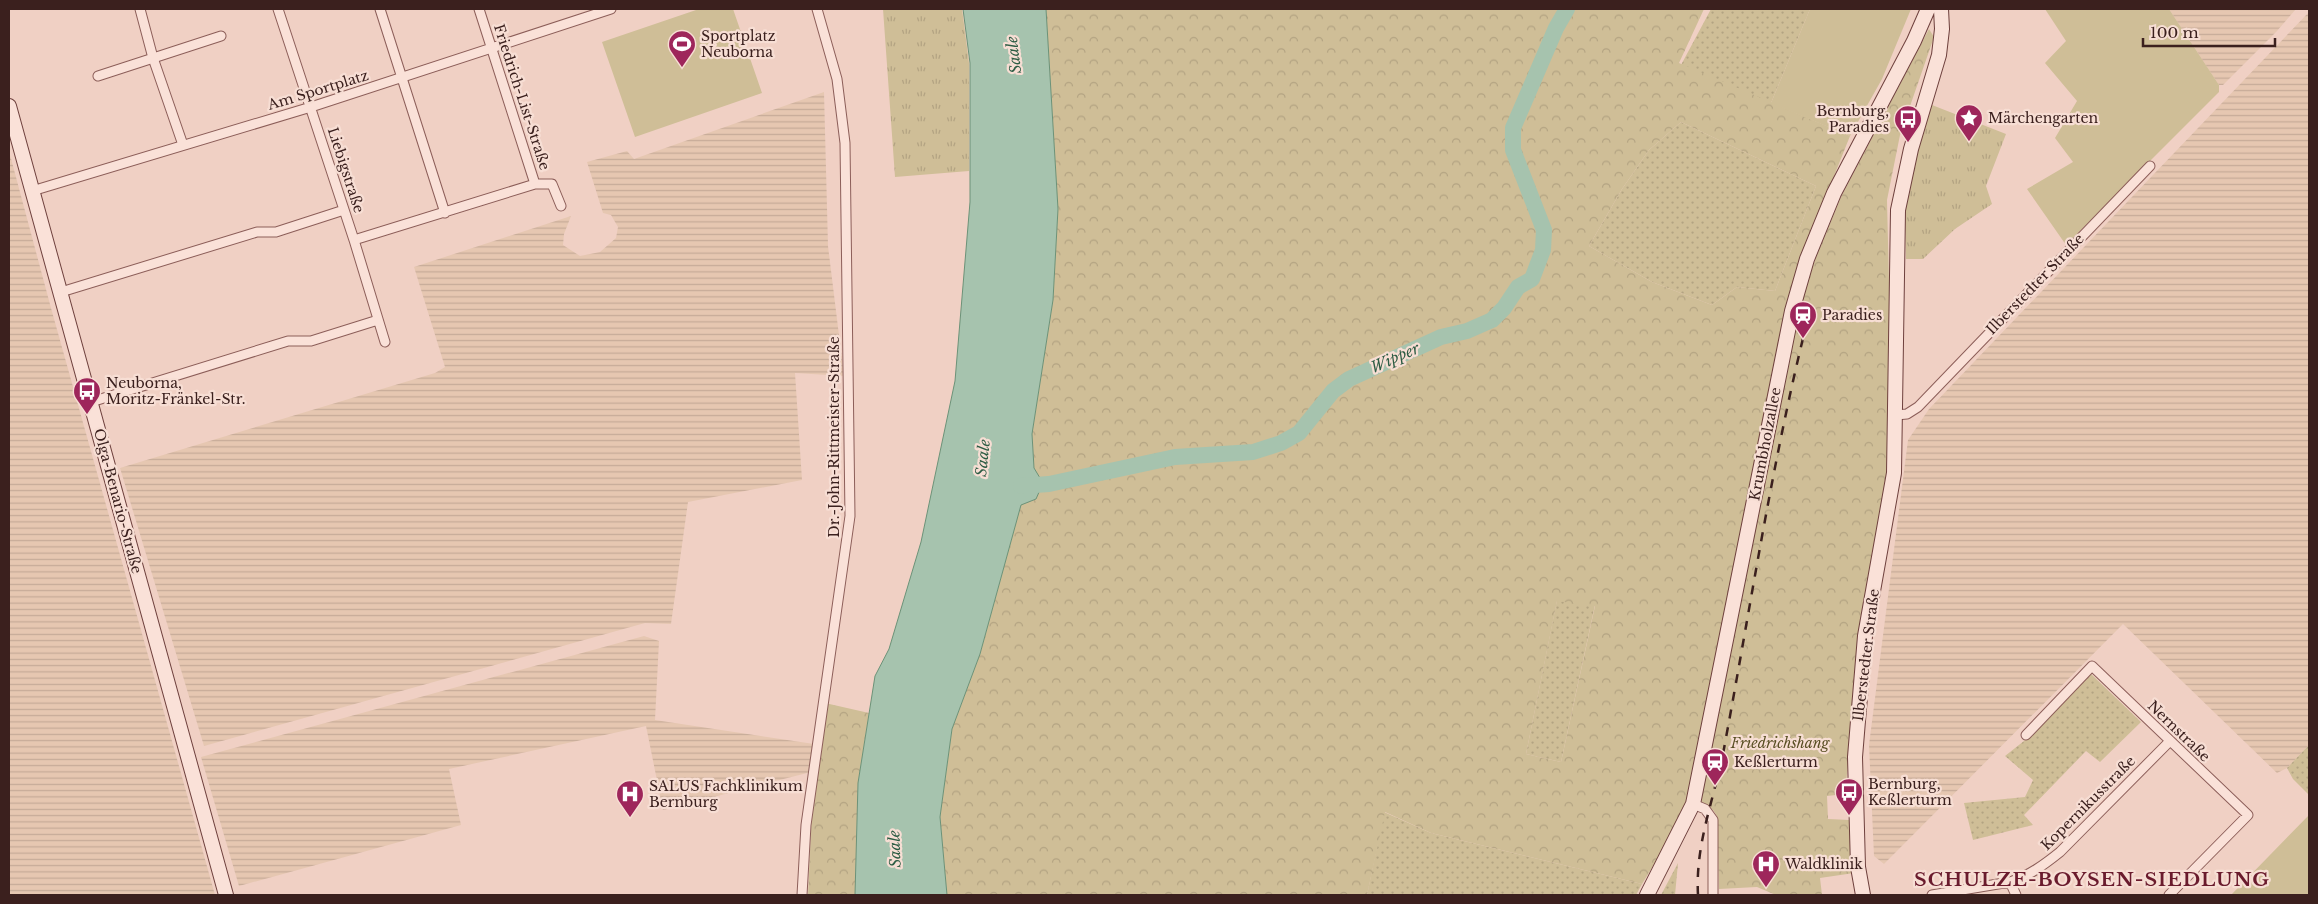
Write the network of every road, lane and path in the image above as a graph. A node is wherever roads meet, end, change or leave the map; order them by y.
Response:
1 (140, 9) edge
2 (278, 9) edge
3 (380, 9) edge
4 (479, 9) edge
5 (611, 9) edge
6 (817, 9) edge
7 (1928, 9) edge
8 (1941, 9) edge
9 (221, 36) dead end
10 (492, 48) junction
11 (153, 58) junction
12 (98, 76) dead end
13 (402, 78) junction
14 (9, 106) edge
15 (311, 107) junction
16 (183, 145) junction
17 (2150, 166) dead end
18 (535, 184) junction
19 (32, 191) junction
20 (562, 206) dead end
21 (344, 210) junction
22 (445, 213) junction
23 (354, 240) junction
24 (61, 292) junction
25 (378, 320) junction
26 (385, 342) dead end
27 (90, 402) junction
28 (1896, 415) junction
29 (2026, 735) dead end
30 (2170, 741) junction
31 (1693, 804) junction
32 (2010, 882) junction
33 (226, 895) edge
34 (802, 895) edge
35 (1647, 895) edge
36 (1713, 895) edge
37 (1864, 895) edge
38 (1932, 895) edge
39 (2016, 895) edge
40 (2169, 895) edge

1 - 11 street
2 - 15 street, Liebigstraße
3 - 13 street
4 - 10 street, Friedrich-List-Straße
5 - 10 street, Am Sportplatz
6 - 34 street, Dr.-John-Rittmeister-Straße
7 - 31 street, Krumbholzallee
8 - 28 street, Ilberstedter Straße
9 - 11 street
10 - 13 street, Am Sportplatz
10 - 18 street, Friedrich-List-Straße
11 - 12 street
11 - 16 street
13 - 15 street, Am Sportplatz
13 - 22 street
14 - 19 street, Olga-Benario-Straße
15 - 16 street, Am Sportplatz
15 - 21 street, Liebigstraße
16 - 19 street, Am Sportplatz
17 - 28 street, Ilberstedter Straße
18 - 20 street, Friedrich-List-Straße
18 - 22 street
19 - 24 street, Olga-Benario-Straße
21 - 23 street, Liebigstraße
21 - 24 street
22 - 23 street
23 - 25 street, Liebigstraße
24 - 27 street, Olga-Benario-Straße
25 - 26 street, Liebigstraße
25 - 27 street
27 - 33 street, Olga-Benario-Straße
28 - 37 street, Ilberstedter Straße
29 - 30 street, Nernstraße
30 - 32 street, Kopernikusstraße
30 - 40 street, Nernstraße
31 - 35 street, Krumbholzallee
31 - 36 street
32 - 38 street, Kopernikusstraße
32 - 39 street

